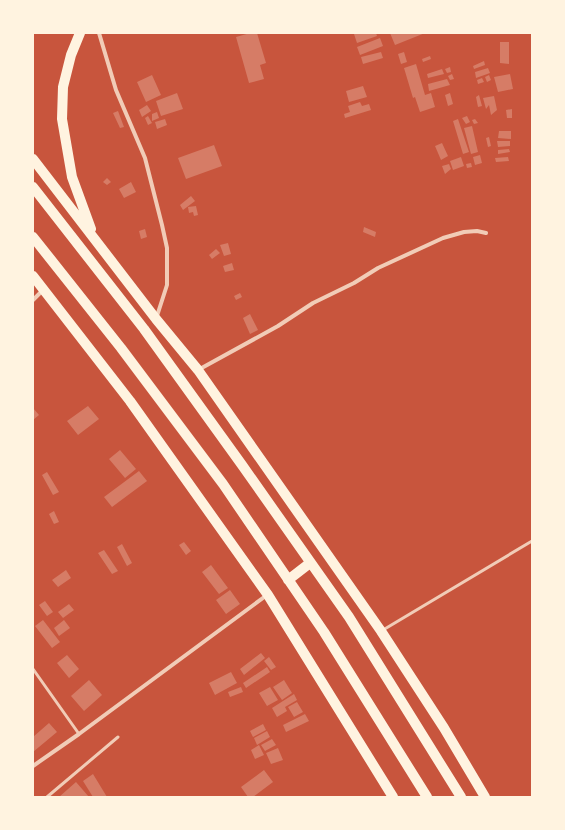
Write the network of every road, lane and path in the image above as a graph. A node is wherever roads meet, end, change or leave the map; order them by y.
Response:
1 (80, 33) edge
2 (99, 33) edge
3 (33, 159) edge
4 (33, 187) edge
5 (486, 233) dead end
6 (33, 237) edge
7 (94, 238) junction
8 (33, 276) edge
9 (44, 290) junction
10 (33, 300) edge
11 (156, 319) junction
12 (198, 370) junction
13 (532, 541) edge
14 (310, 563) junction
15 (288, 580) junction
16 (268, 595) junction
17 (381, 631) junction
18 (33, 669) edge
19 (80, 734) junction
20 (118, 737) dead end
21 (33, 766) edge
22 (47, 797) edge
23 (393, 797) edge
24 (427, 797) edge
25 (461, 797) edge
26 (485, 797) edge

1 - 7 main road
2 - 11 street
3 - 7 main road
4 - 14 main road
5 - 12 street
6 - 15 main road
7 - 11 main road
8 - 9 main road
9 - 10 street
9 - 16 main road
11 - 12 main road
12 - 17 main road
13 - 17 lane
14 - 15 main road
14 - 25 main road
15 - 24 main road
16 - 19 street
16 - 23 main road
17 - 26 main road
18 - 19 lane
19 - 21 street
20 - 22 lane

